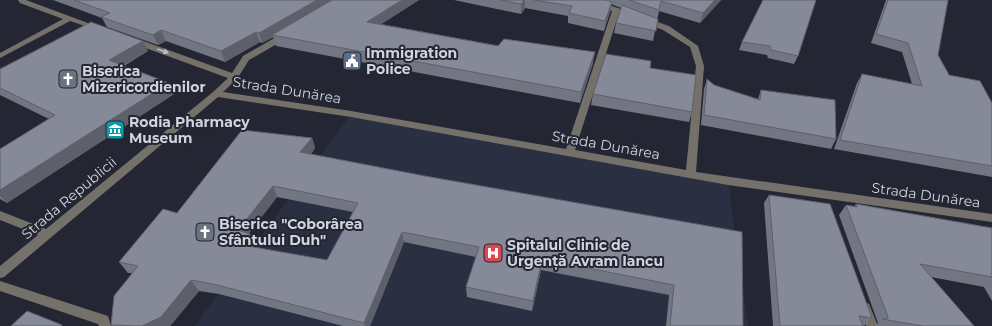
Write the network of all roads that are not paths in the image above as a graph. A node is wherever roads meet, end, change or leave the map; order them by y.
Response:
1 (22, 0) edge
2 (588, 0) edge
3 (616, 10) junction
4 (70, 18) junction
5 (108, 32) edge
6 (291, 32) edge
7 (122, 37) edge
8 (0, 56) edge
9 (234, 77) junction
10 (216, 94) junction
11 (569, 153) junction
12 (691, 174) junction
13 (825, 195) junction
14 (829, 207) edge
15 (0, 215) edge
16 (992, 218) edge
17 (47, 234) junction
18 (0, 273) edge
19 (0, 286) edge
20 (862, 298) edge
21 (105, 326) edge
22 (872, 326) edge

1 - 4 street
2 - 3 street
3 - 11 street
3 - 12 street
4 - 5 street
4 - 8 street
6 - 9 street, Strada Republicii
7 -> 9 street
9 - 10 street, Strada Republicii
10 - 11 street, Strada Dunărea
10 - 17 street, Strada Republicii
11 - 12 street, Strada Dunărea
12 - 13 street, Strada Dunărea
13 - 14 street
13 - 16 street, Strada Dunărea
15 - 17 street
17 - 18 street, Strada Republicii
19 - 21 street
20 - 22 street

